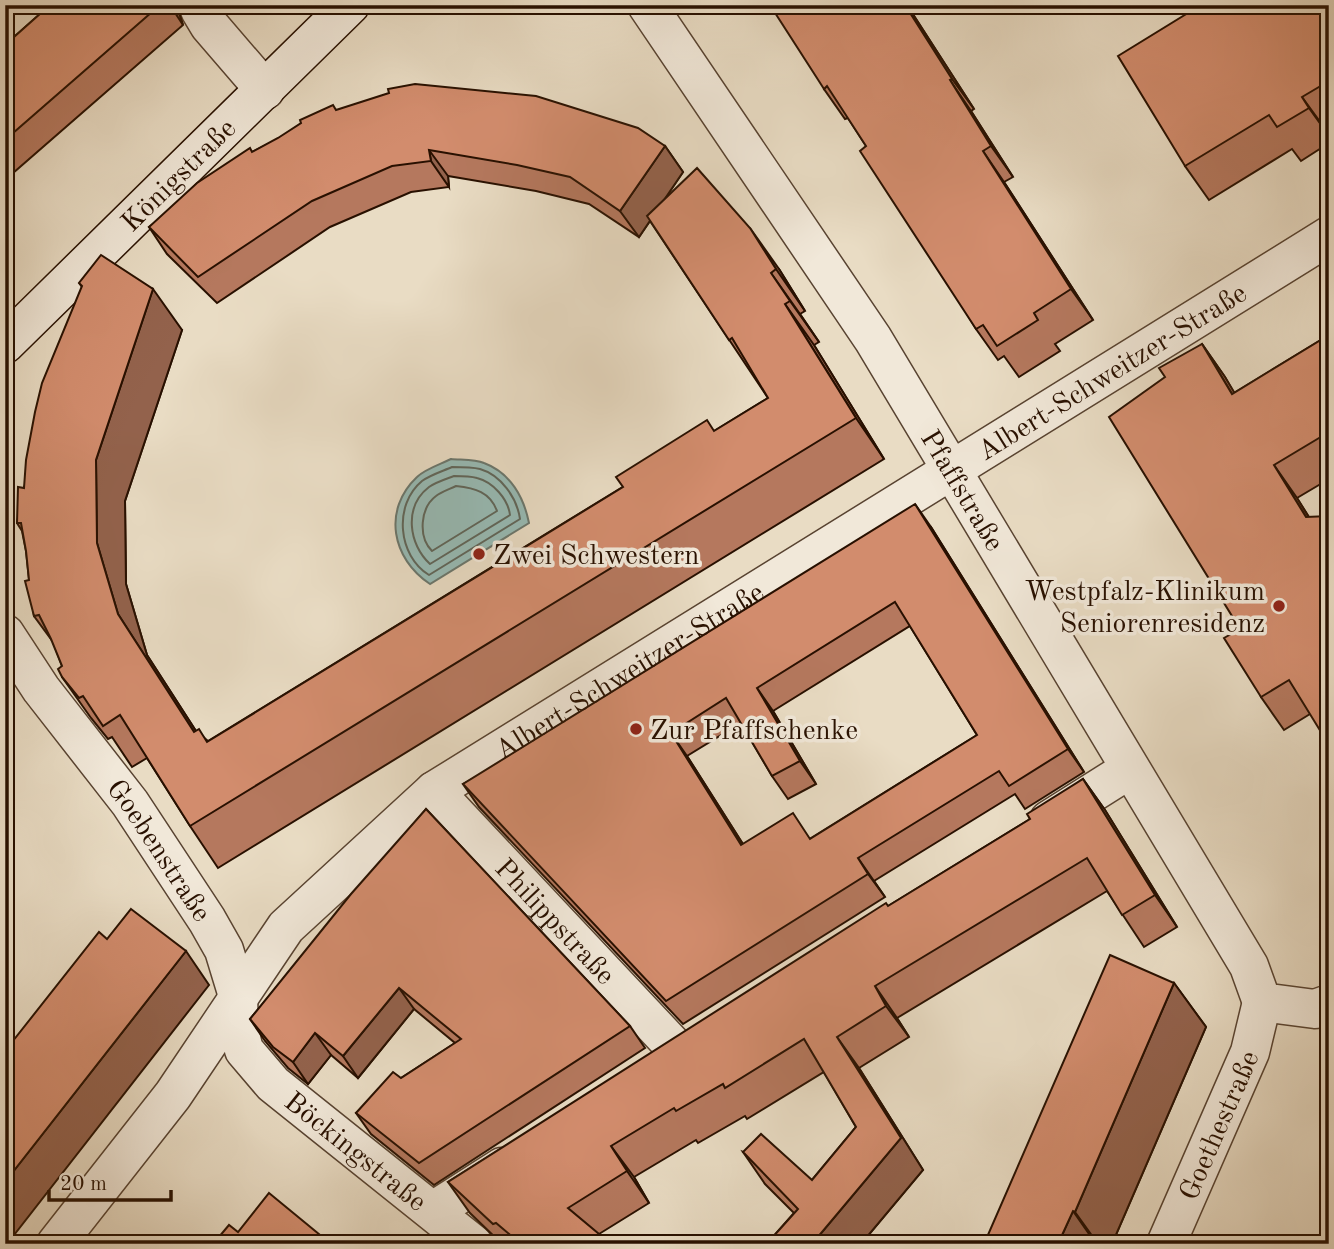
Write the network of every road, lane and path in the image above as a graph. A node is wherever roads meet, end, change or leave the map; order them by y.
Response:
1 (350, 5) edge
2 (647, 5) edge
3 (200, 10) dead end
4 (265, 90) junction
5 (1329, 236) edge
6 (5, 344) edge
7 (952, 470) junction
8 (5, 635) edge
9 (1130, 769) junction
10 (434, 791) junction
11 (1015, 842) edge
12 (238, 996) junction
13 (1262, 1002) junction
14 (1329, 1004) edge
15 (714, 1031) edge
16 (273, 1084) joint
17 (527, 1151) edge
18 (433, 1211) junction
19 (56, 1244) edge
20 (473, 1244) edge
21 (1166, 1244) edge

1 - 4 street, Königstraße
2 - 7 street, Pfaffstraße
3 - 4 street
4 - 6 street, Königstraße
5 - 7 street, Albert-Schweitzer-Straße
7 - 9 street, Pfaffstraße
7 - 10 street, Albert-Schweitzer-Straße
8 - 12 street, Goebenstraße
9 - 11 street
9 - 13 street, Pfaffstraße
10 - 12 street, Albert-Schweitzer-Straße
10 - 15 street, Philippstraße
12 - 16 street, Goebenstraße
12 - 19 street, Albert-Schweitzer-Straße
13 - 14 street
13 - 21 street, Goethestraße
16 - 18 street, Böckingstraße
17 - 18 street
18 - 20 street, Böckingstraße

